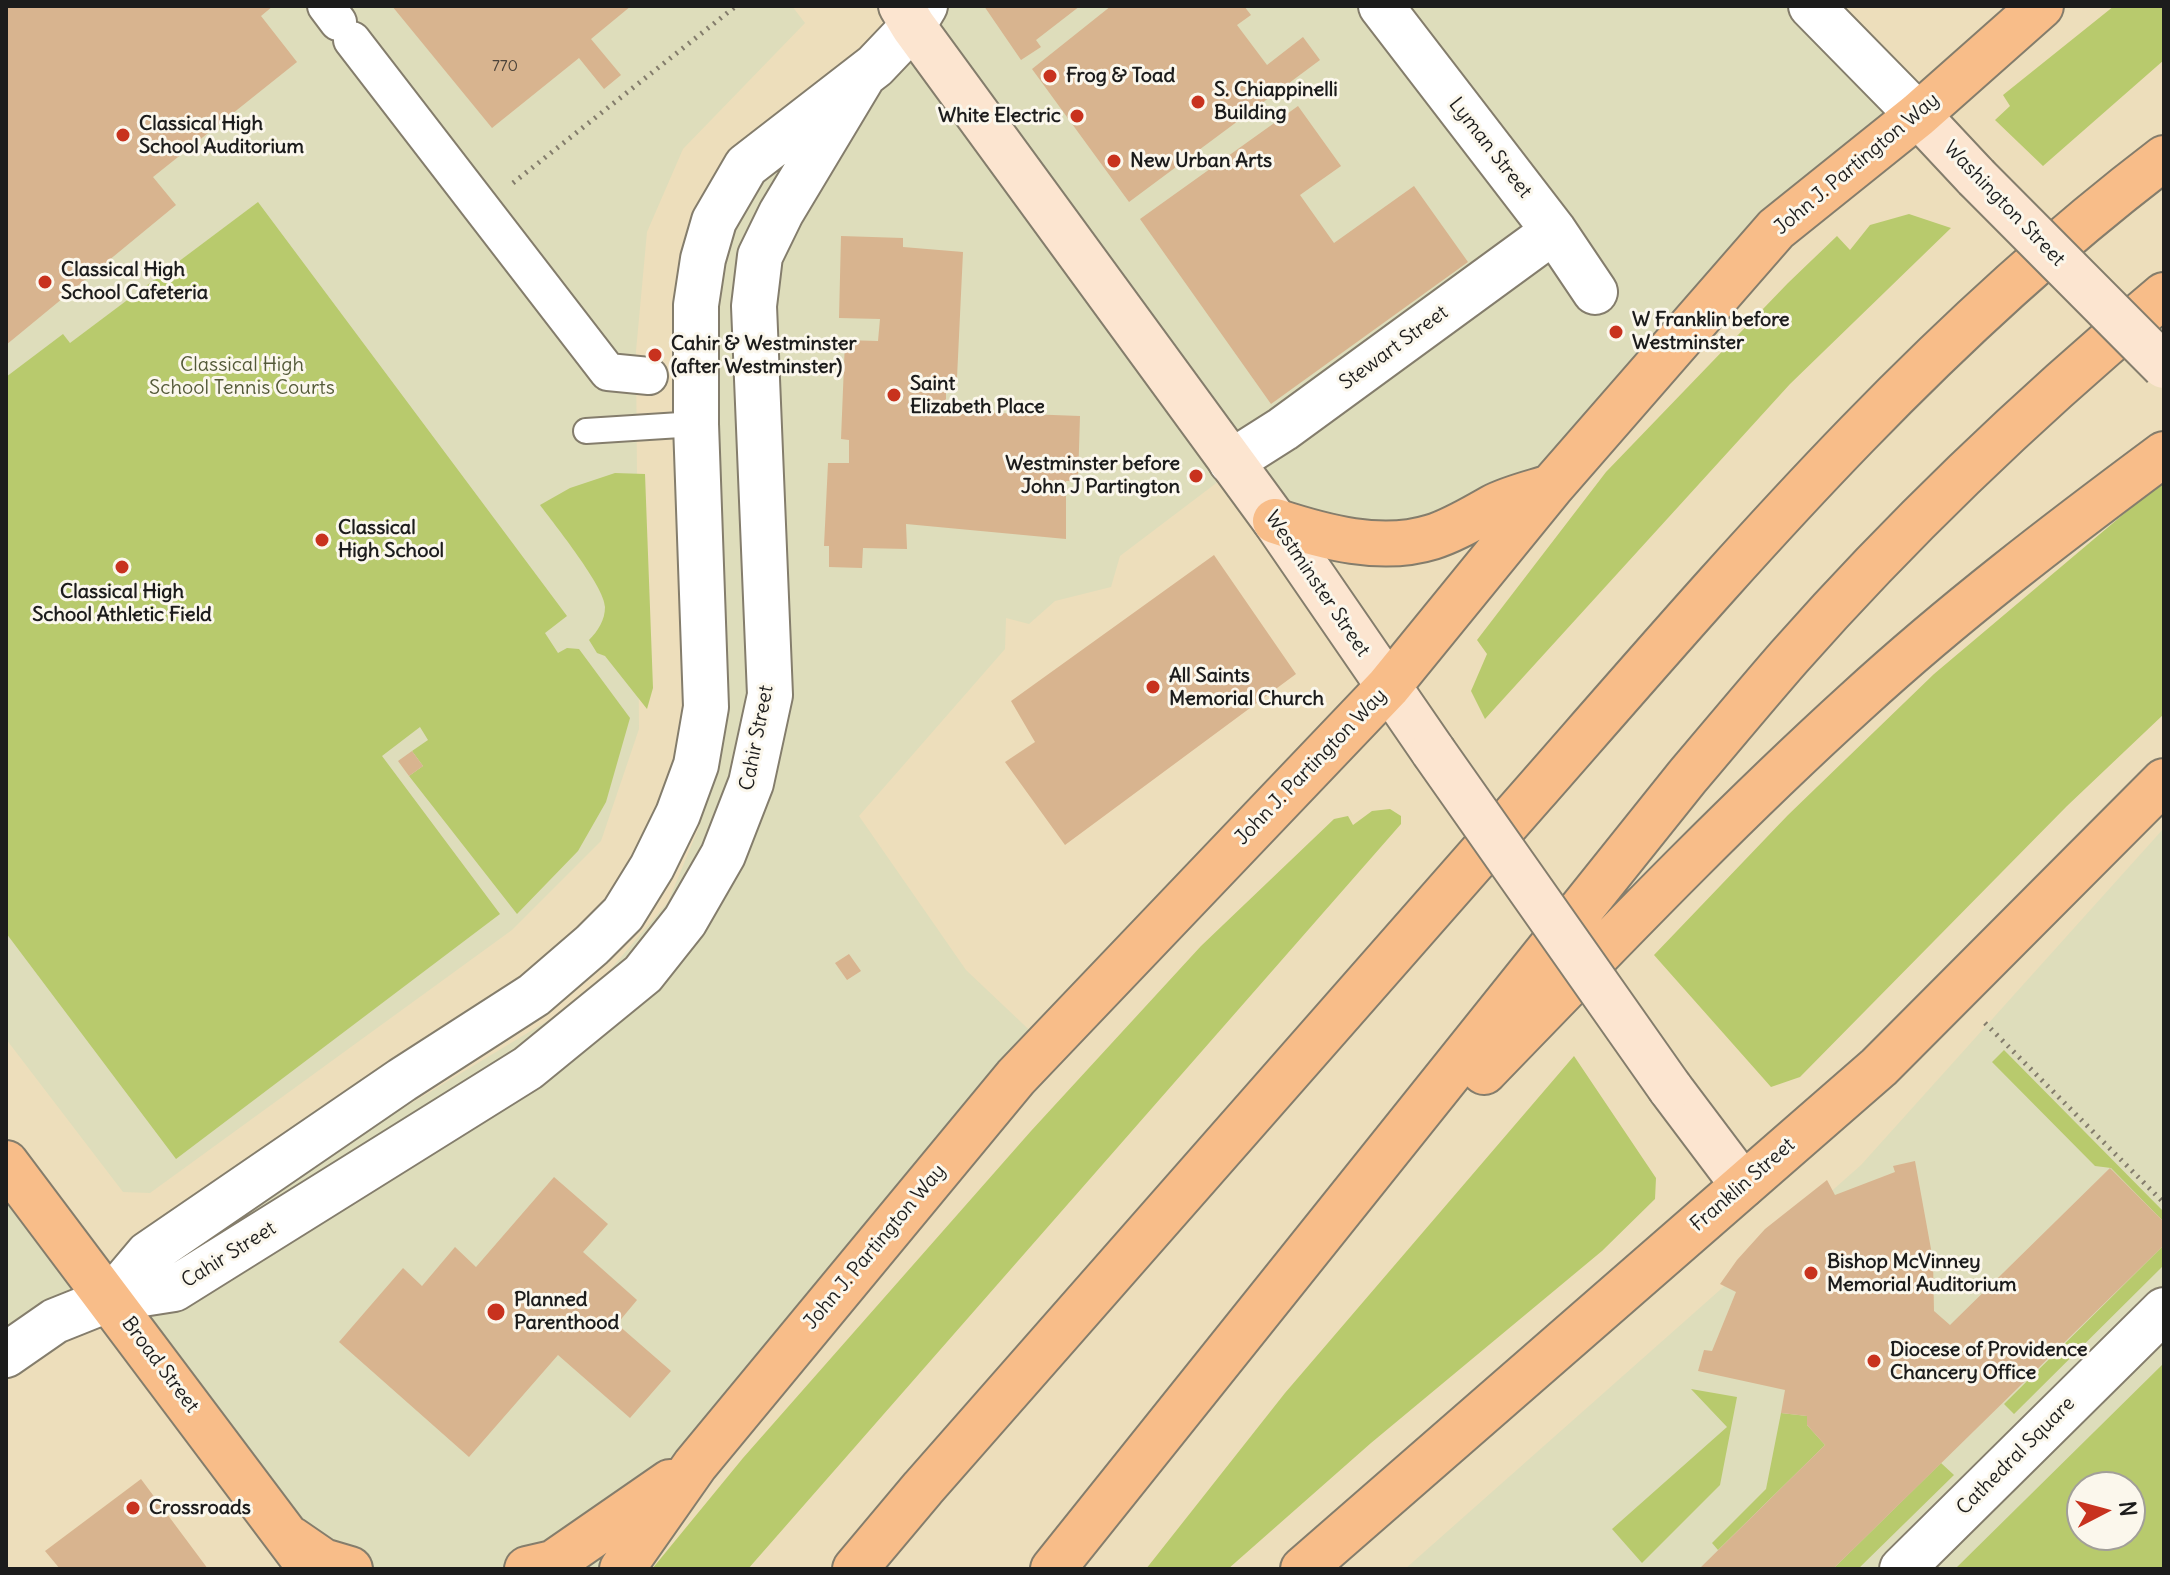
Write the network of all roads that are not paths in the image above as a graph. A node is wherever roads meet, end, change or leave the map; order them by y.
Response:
1 (1381, 6) edge
2 (1811, 6) edge
3 (2041, 6) edge
4 (906, 11) edge
5 (339, 23) edge
6 (862, 78) junction
7 (1918, 115) junction
8 (2164, 158) edge
9 (1554, 231) junction
10 (1595, 292) dead end
11 (2164, 295) edge
12 (2164, 366) edge
13 (649, 376) dead end
14 (696, 424) junction
15 (586, 431) dead end
16 (2164, 454) edge
17 (1231, 462) junction
18 (1551, 487) junction
19 (1275, 521) junction
20 (1388, 687) junction
21 (2164, 781) edge
22 (6, 1163) edge
23 (1743, 1185) junction
24 (1307, 1254) junction
25 (110, 1299) junction
26 (2164, 1310) edge
27 (6, 1355) edge
28 (695, 1465) junction
29 (300, 1553) edge
30 (1324, 1563) edge
31 (350, 1569) edge
32 (527, 1569) edge
33 (622, 1569) edge
34 (855, 1569) edge
35 (1053, 1569) edge
36 (1902, 1569) edge

1 - 9 street, Lyman Street
2 - 7 street, Washington Street
3 - 7 main road, John J. Partington Way
4 - 6 street, Cahir Street
4 - 17 main road, Westminster Street
5 - 13 street
6 - 14 street, Cahir Street
6 - 25 street, Cahir Street
7 - 12 main road, Washington Street, bridge
7 - 18 main road, John J. Partington Way
8 - 34 main road
9 - 10 street, Lyman Street
9 - 17 street, Stewart Street
11 - 24 main road
14 - 15 lane
14 - 25 street, Cahir Street
16 - 24 main road
17 - 19 main road, Westminster Street
18 - 19 main road
18 - 20 main road, John J. Partington Way
19 - 20 main road, Westminster Street
20 - 23 main road, Westminster Street, bridge
20 - 28 main road, John J. Partington Way
21 - 23 main road, Franklin Street
22 - 25 main road, Broad Street
23 - 30 main road, Franklin Street
24 - 35 main road
25 - 27 street
25 - 29 main road, Broad Street
26 - 36 street, Cathedral Square
28 - 32 main road
28 - 33 main road, John J. Partington Way
29 - 31 main road, Broad Street

